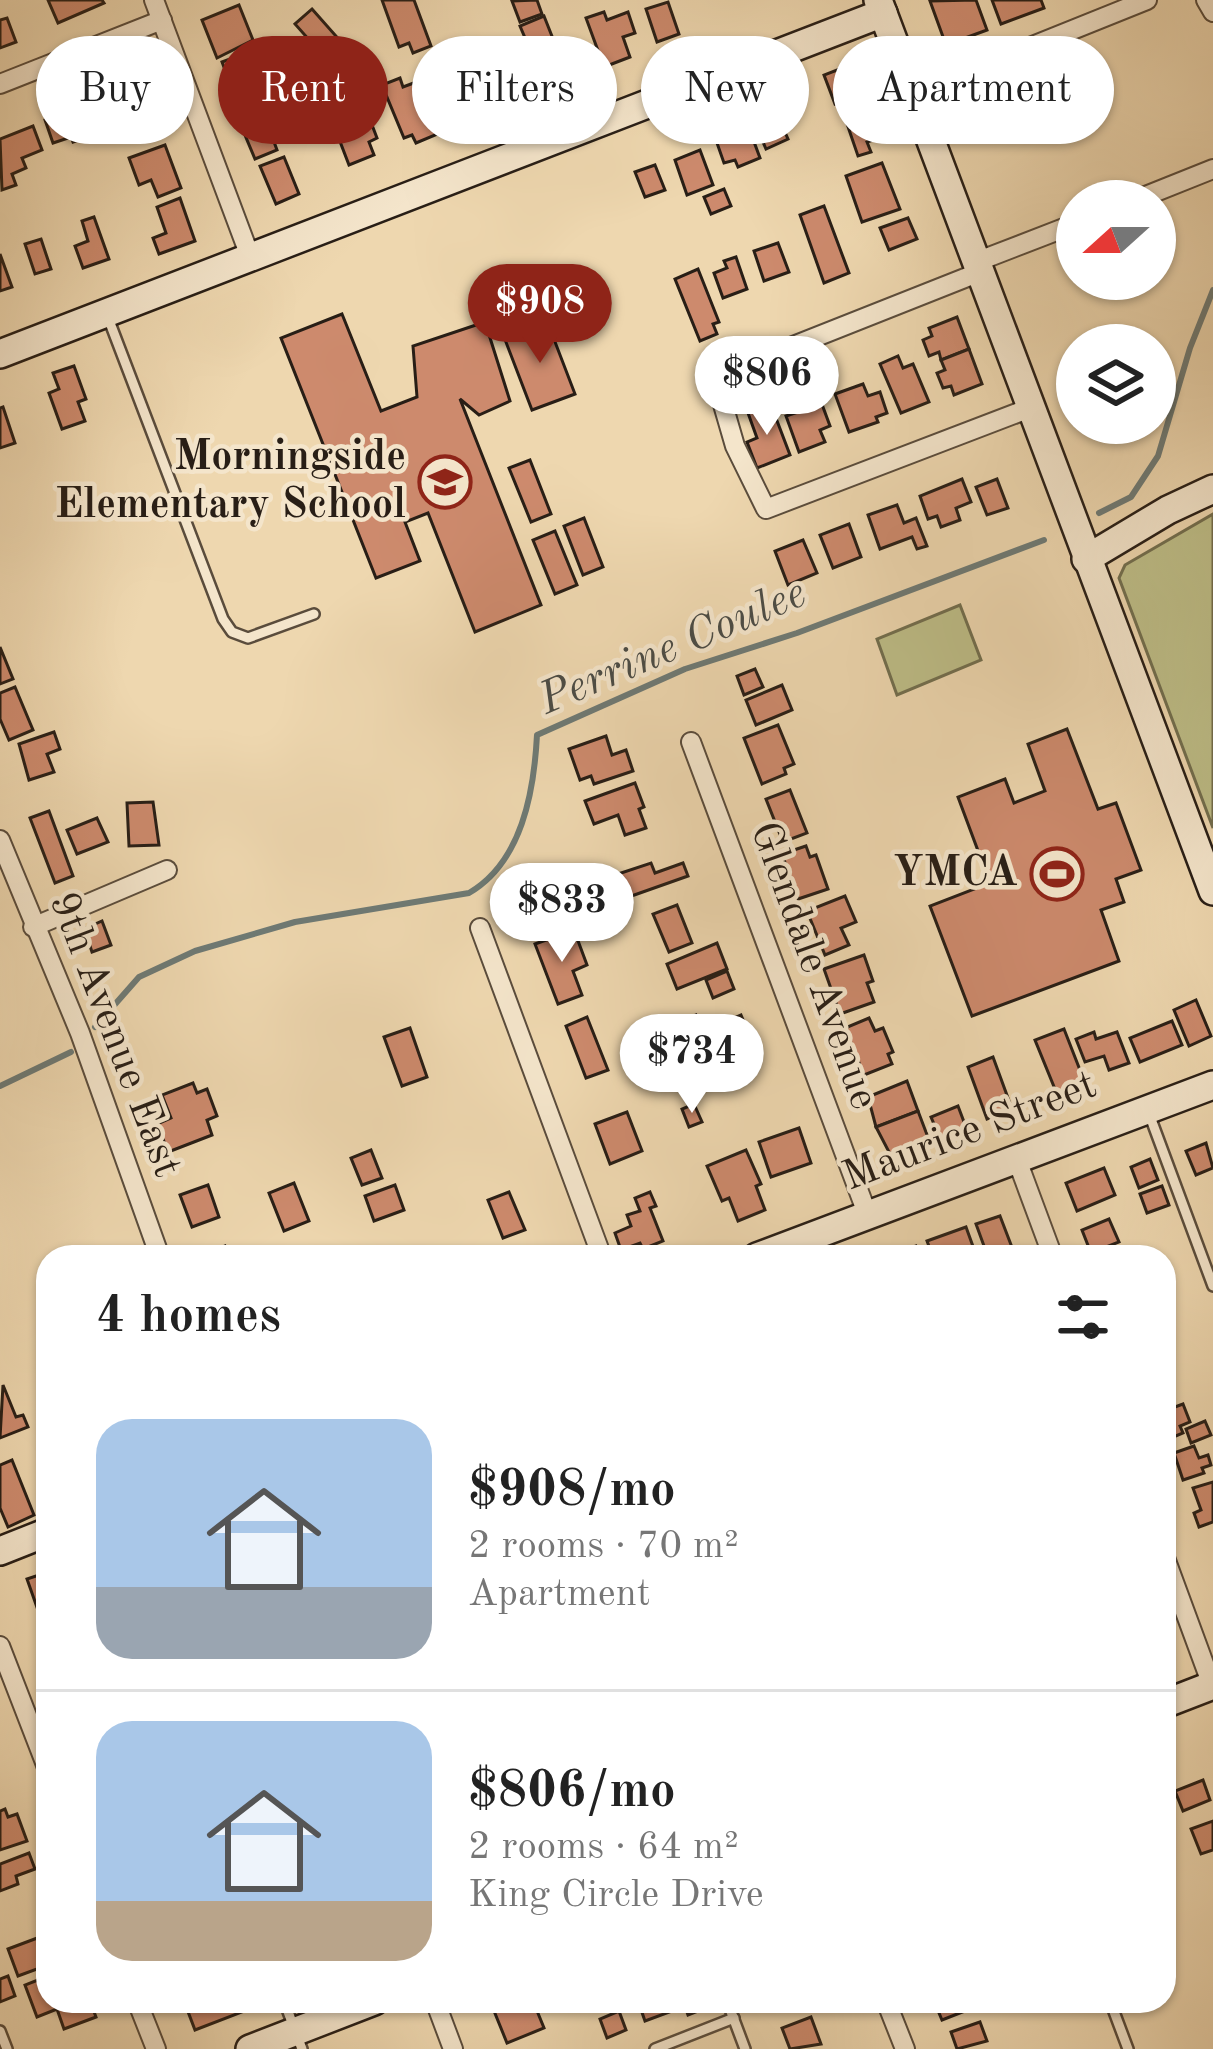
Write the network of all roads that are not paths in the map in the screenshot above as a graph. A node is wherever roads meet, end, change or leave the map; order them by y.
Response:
1 (154, 0) edge
2 (1148, 0) edge
3 (1206, 0) edge
4 (881, 7) edge
5 (1213, 12) edge
6 (162, 20) junction
7 (892, 36) edge
8 (1058, 36) edge
9 (0, 84) edge
10 (932, 144) edge
11 (1213, 170) edge
12 (1176, 184) edge
13 (1056, 232) edge
14 (251, 259) junction
15 (978, 267) junction
16 (107, 314) junction
17 (0, 354) edge
18 (1030, 408) junction
19 (1213, 489) edge
20 (1086, 559) junction
21 (314, 614) dead end
22 (691, 742) dead end
23 (0, 840) edge
24 (166, 870) dead end
25 (1213, 891) edge
26 (33, 927) junction
27 (480, 928) dead end
28 (1213, 1085) edge
29 (1148, 1110) junction
30 (1017, 1160) junction
31 (868, 1216) junction
32 (156, 1245) edge
33 (598, 1245) edge
34 (789, 1245) edge
35 (1049, 1245) edge
36 (1213, 1286) edge
37 (36, 1537) edge
38 (0, 1551) edge
39 (1176, 1589) edge
40 (0, 1646) edge
41 (1213, 1686) edge
42 (1176, 1700) edge
43 (36, 1739) edge
44 (142, 2013) edge
45 (351, 2013) edge
46 (439, 2013) edge
47 (732, 2013) edge
48 (890, 2013) edge
49 (1114, 2013) edge
50 (734, 2018) junction
51 (0, 2031) edge
52 (298, 2040) edge
53 (7, 2049) edge
54 (156, 2049) edge
55 (250, 2049) edge
56 (453, 2049) edge
57 (655, 2049) edge
58 (745, 2049) edge
59 (904, 2049) edge
60 (1128, 2049) edge

1 - 6 street
2 - 8 street
3 - 5 street
4 - 7 street
4 - 14 street
6 - 9 street
6 - 14 street
10 - 15 street
11 - 12 street
13 - 15 street
14 - 16 street
15 - 18 street
15 - 18 street
16 - 17 street
16 - 21 lane
18 - 20 street
19 - 20 street
20 - 25 street
22 - 31 street, Glendale Avenue
23 - 26 street, 9th Avenue East
24 - 26 street
26 - 32 street, 9th Avenue East
27 - 33 street
28 - 29 street, Maurice Street
29 - 30 street, Maurice Street
29 - 36 lane
30 - 31 street, Maurice Street
30 - 35 street
31 - 34 street, Maurice Street
37 - 38 street
39 - 41 street
40 - 43 street
41 - 42 street
44 - 54 street
45 - 52 street
46 - 56 street
47 - 50 lane
48 - 59 street
49 - 60 lane
50 - 57 lane
50 - 58 lane
51 - 53 lane
52 - 55 street

